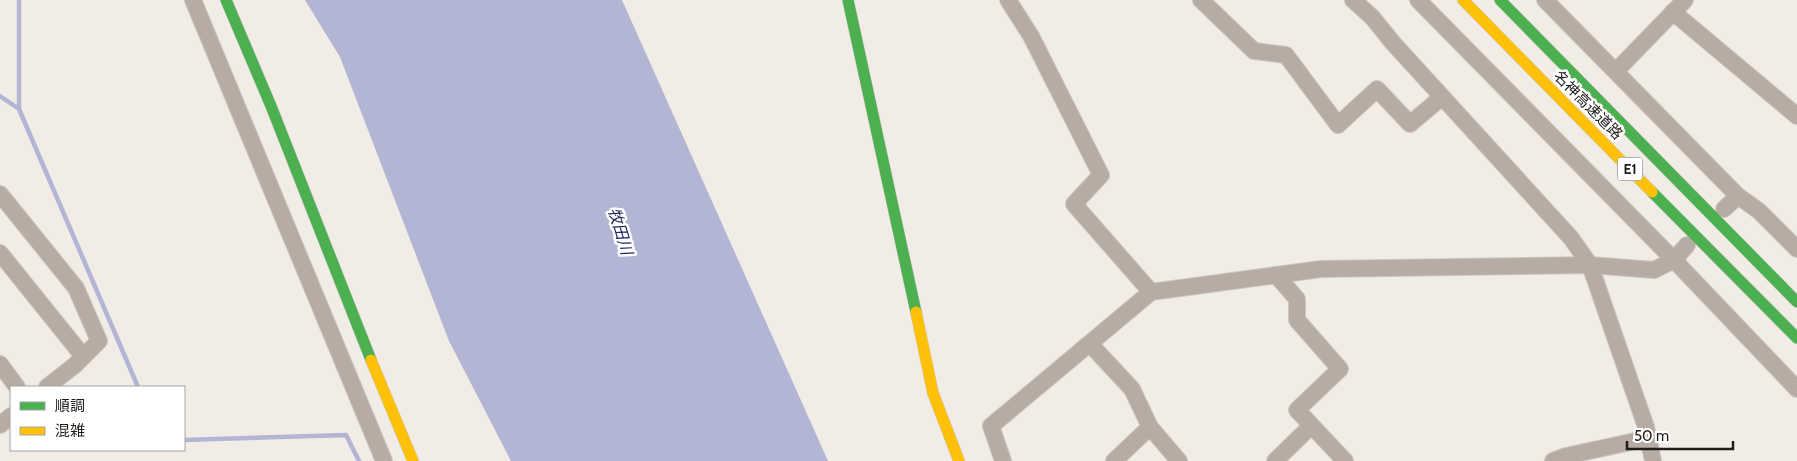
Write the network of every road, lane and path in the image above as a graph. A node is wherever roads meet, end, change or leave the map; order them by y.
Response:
1 (193, 0) edge
2 (226, 0) edge
3 (848, 0) edge
4 (1008, 0) edge
5 (1201, 0) edge
6 (1353, 0) edge
7 (1418, 0) edge
8 (1463, 0) edge
9 (1500, 0) edge
10 (1545, 0) edge
11 (1685, 0) edge
12 (1673, 12) junction
13 (1616, 71) junction
14 (1442, 97) junction
15 (1797, 116) edge
16 (0, 194) edge
17 (1738, 196) junction
18 (1724, 209) dead end
19 (1687, 245) dead end
20 (1797, 249) edge
21 (0, 253) edge
22 (1674, 260) junction
23 (1590, 265) junction
24 (1276, 275) junction
25 (1151, 292) junction
26 (1797, 302) edge
27 (1797, 338) edge
28 (1090, 344) junction
29 (83, 356) junction
30 (0, 364) edge
31 (17, 386) edge
32 (48, 386) edge
33 (1797, 389) edge
34 (10, 417) edge
35 (0, 425) edge
36 (1311, 426) junction
37 (1150, 427) junction
38 (1649, 438) junction
39 (1562, 459) edge
40 (384, 461) edge
41 (413, 461) edge
42 (959, 461) edge
43 (1003, 461) edge
44 (1114, 461) edge
45 (1179, 461) edge
46 (1276, 461) edge
47 (1345, 461) edge
48 (1653, 461) edge

1 - 40 street
2 - 41 main road
3 - 42 main road
4 - 25 street
5 - 14 street
6 - 14 street
7 - 22 street
8 - 27 main road, 名神高速道路 / E1
9 - 26 main road, 名神高速道路 / E1
10 - 13 street
11 - 12 street
12 - 13 street
12 - 15 street
13 - 17 street
14 - 23 street
16 - 29 street
17 - 18 street
17 - 20 street
19 - 22 street
21 - 29 street
22 - 23 street
22 - 33 street
23 - 24 street
23 - 38 street
24 - 25 street
24 - 36 street
25 - 28 street
28 - 37 street
28 - 43 street
29 - 32 street
30 - 31 street
34 - 35 street
36 - 46 street
36 - 47 street
37 - 44 street
37 - 45 street
38 - 39 street
38 - 48 street

